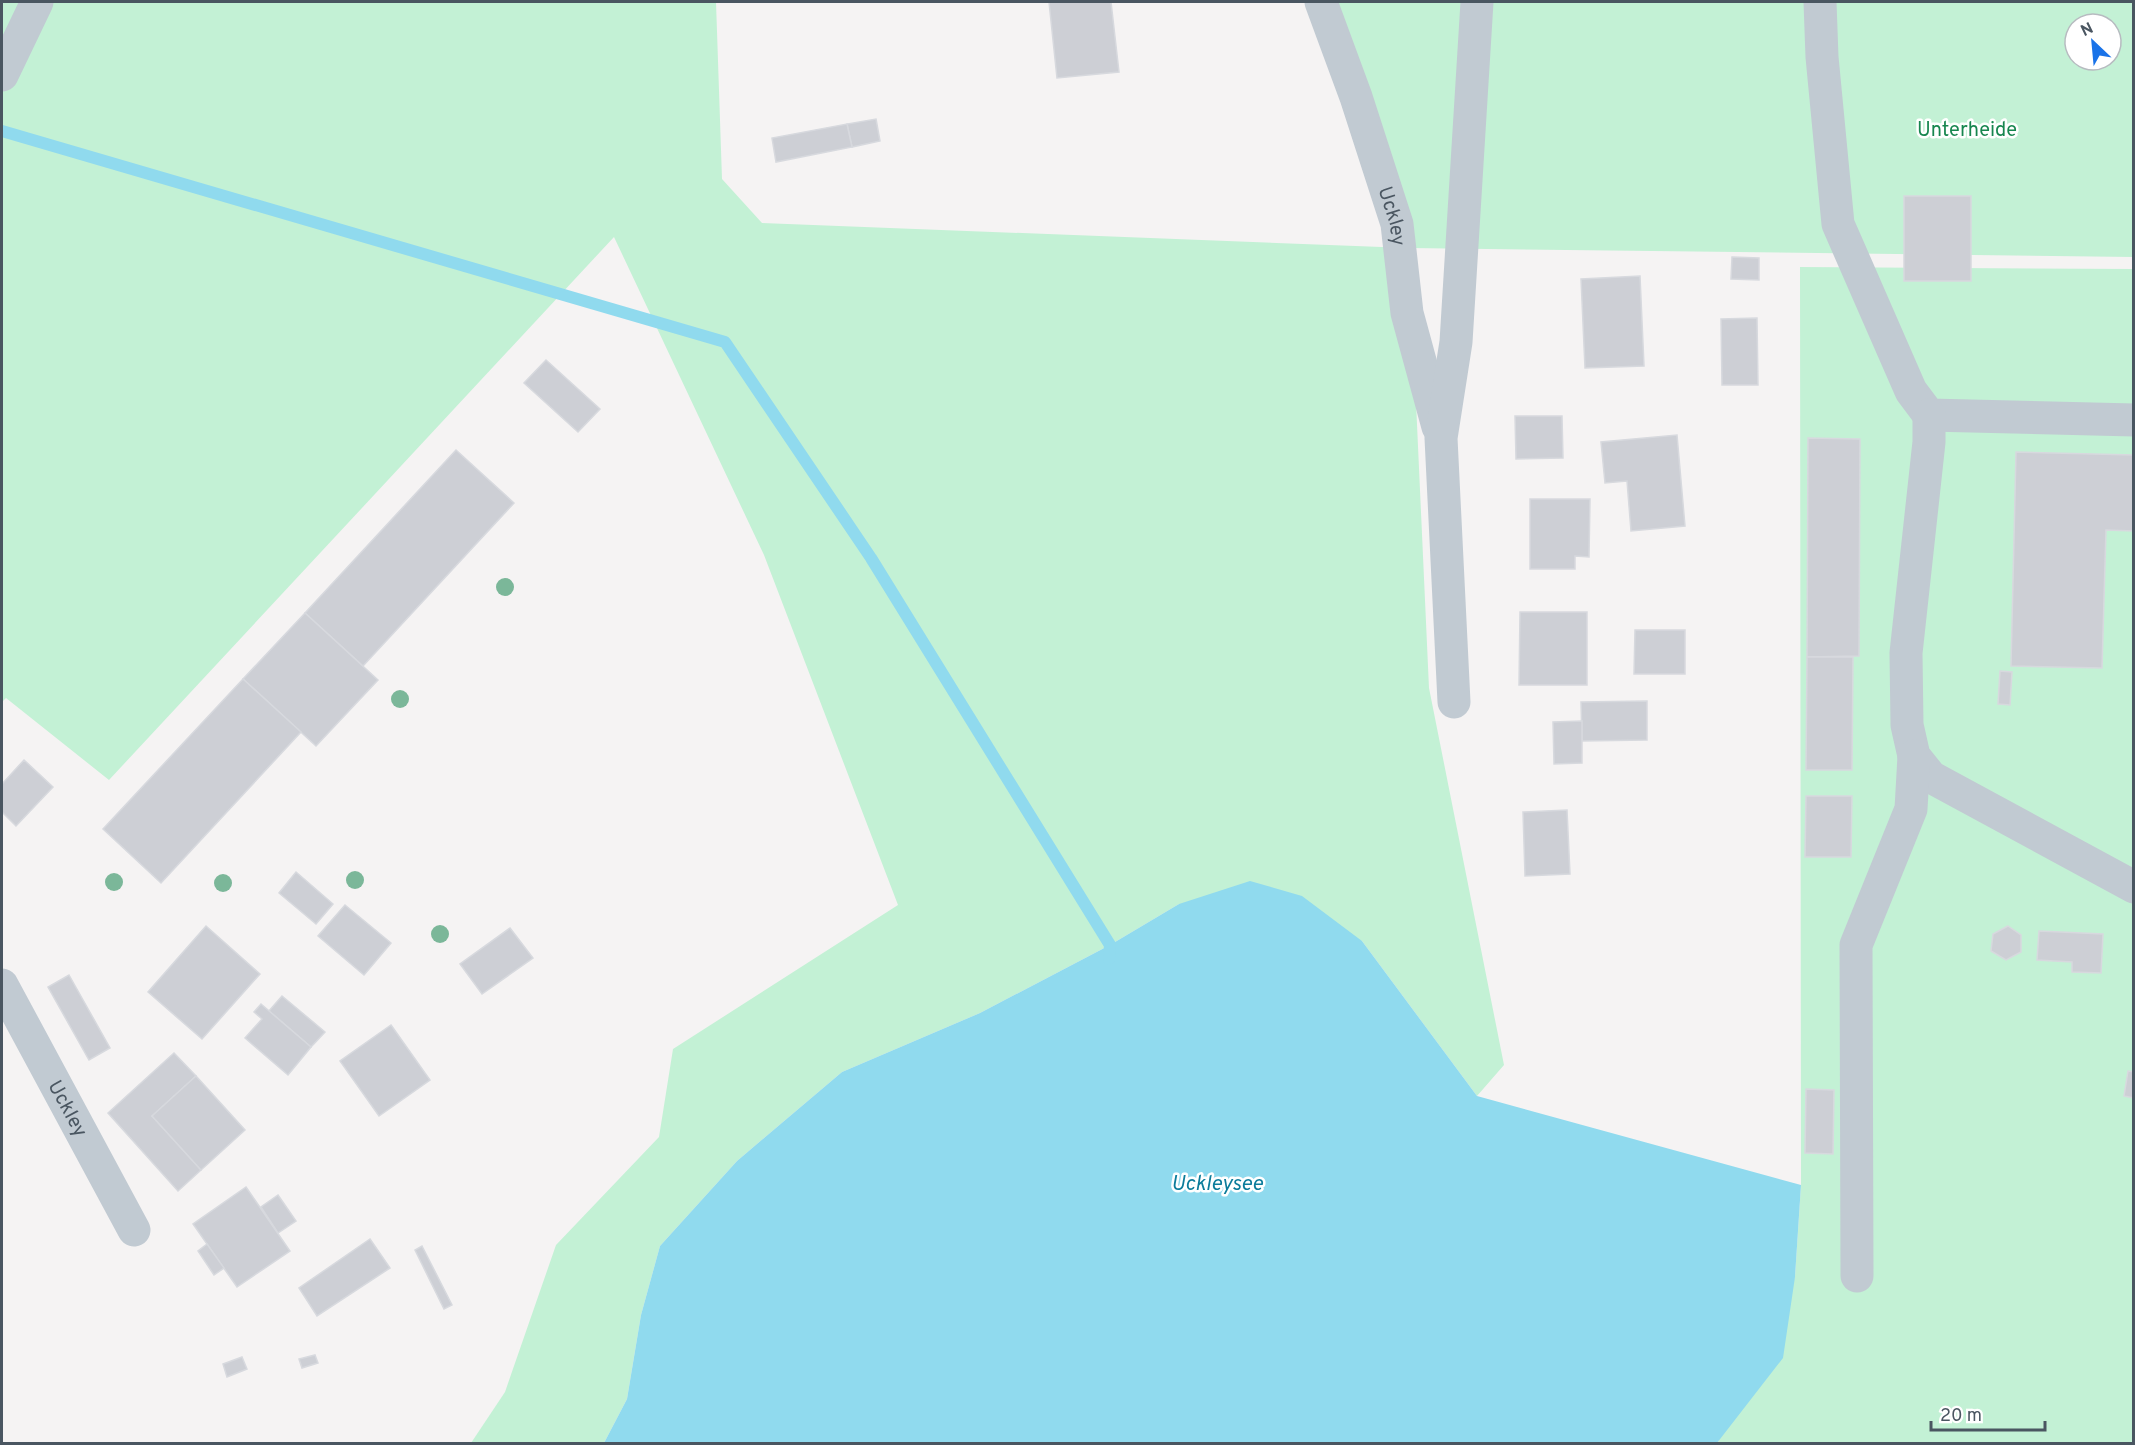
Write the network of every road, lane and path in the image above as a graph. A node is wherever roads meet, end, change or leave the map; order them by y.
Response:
1 (37, 2) edge
2 (1321, 2) edge
3 (1477, 2) edge
4 (1820, 2) edge
5 (2, 75) edge
6 (1929, 415) junction
7 (2133, 420) edge
8 (1441, 438) junction
9 (1454, 702) dead end
10 (1914, 756) junction
11 (2133, 886) edge
12 (2, 985) edge
13 (134, 1230) dead end
14 (1857, 1276) dead end

1 - 5 street
2 - 8 street, Uckley
3 - 8 street, Uckley
4 - 6 street
6 - 7 street
6 - 10 street
8 - 9 street, Uckley
10 - 11 street
10 - 14 street
12 - 13 street, Uckley

